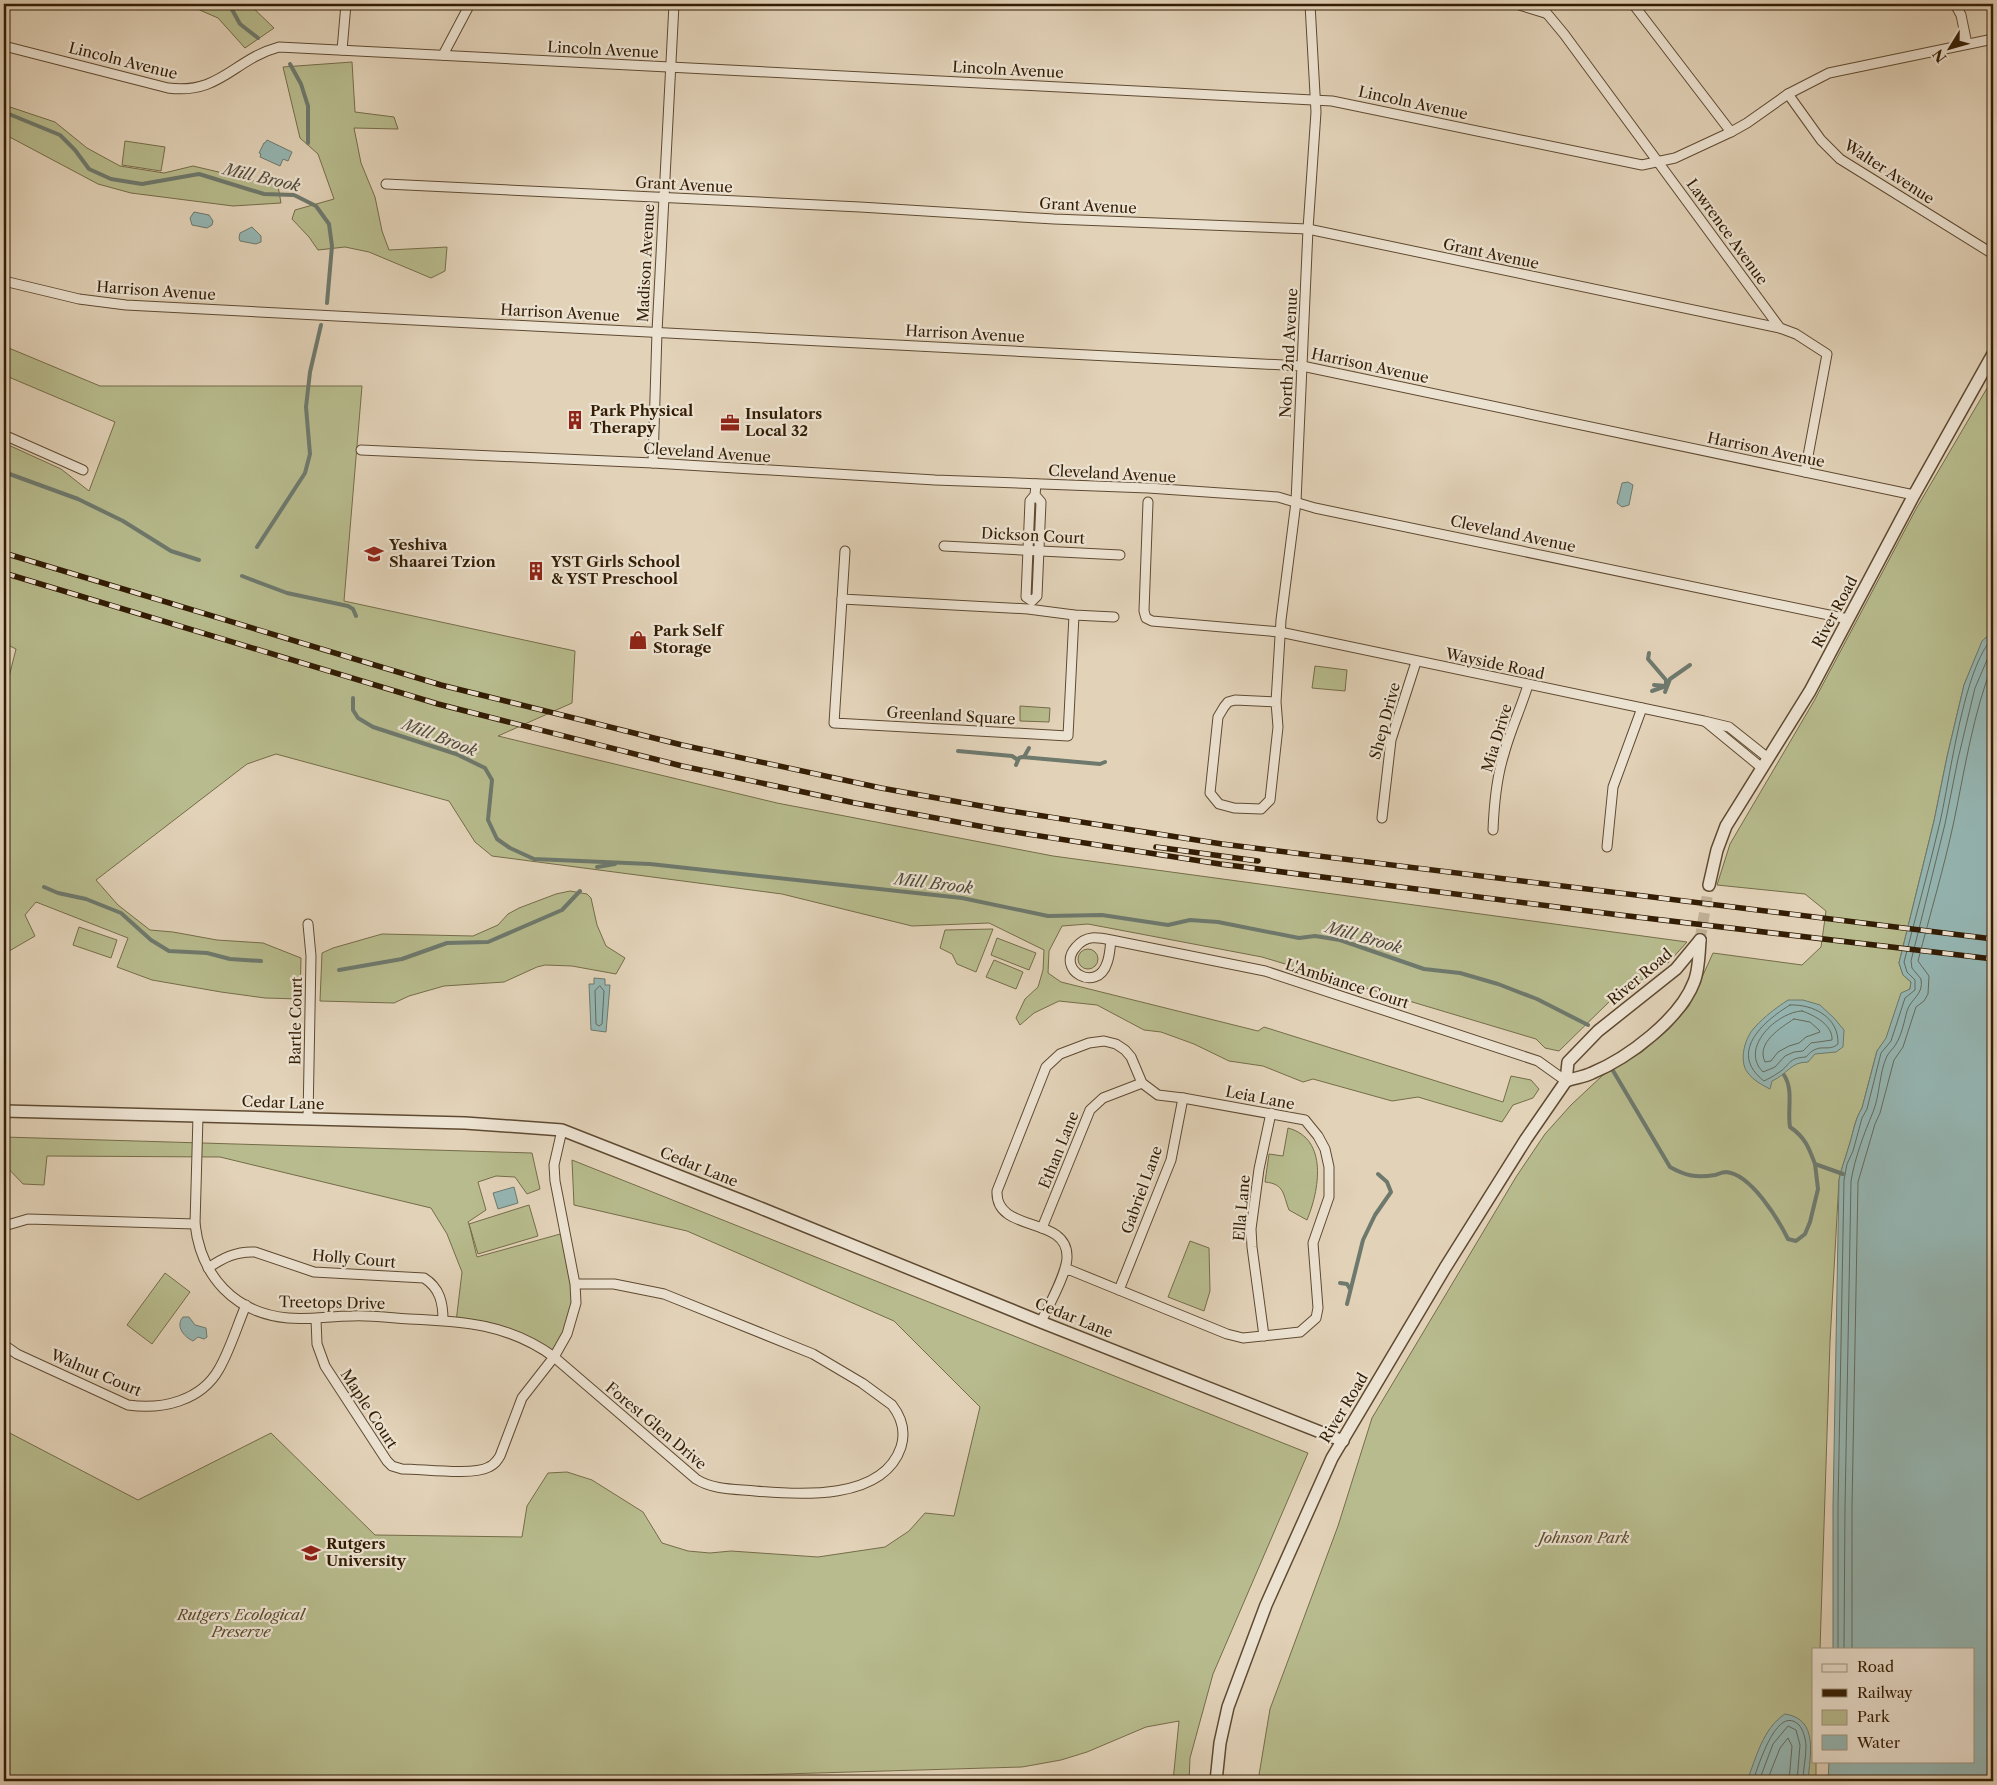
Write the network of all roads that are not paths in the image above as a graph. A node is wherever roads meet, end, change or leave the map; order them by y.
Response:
1 (346, 4) edge
2 (470, 4) edge
3 (674, 4) edge
4 (1310, 4) edge
5 (1516, 4) edge
6 (1539, 4) edge
7 (1634, 4) edge
8 (1954, 4) edge
9 (1546, 13) junction
10 (1993, 39) edge
11 (1967, 44) junction
12 (4, 46) edge
13 (342, 50) junction
14 (443, 55) junction
15 (670, 68) junction
16 (1788, 94) junction
17 (1315, 100) junction
18 (1731, 132) junction
19 (1658, 162) junction
20 (386, 184) dead end
21 (663, 198) junction
22 (1308, 229) junction
23 (1993, 254) edge
24 (4, 281) edge
25 (1780, 328) junction
26 (657, 332) junction
27 (1993, 354) edge
28 (1302, 366) junction
29 (4, 435) edge
30 (361, 450) dead end
31 (653, 463) junction
32 (84, 470) dead end
33 (1805, 472) junction
34 (1036, 484) junction
35 (1035, 495) junction
36 (1914, 495) junction
37 (1148, 502) dead end
38 (1296, 502) junction
39 (944, 546) dead end
40 (1028, 549) junction
41 (1039, 550) junction
42 (846, 551) dead end
43 (1120, 555) dead end
44 (842, 599) junction
45 (1032, 606) junction
46 (1074, 615) junction
47 (1114, 617) dead end
48 (1848, 619) junction
49 (1280, 632) junction
50 (1416, 662) junction
51 (1528, 685) junction
52 (1276, 702) junction
53 (1642, 708) junction
54 (1765, 763) junction
55 (1382, 818) dead end
56 (1493, 830) dead end
57 (1607, 847) dead end
58 (1709, 884) tunnel mouth
59 (308, 924) dead end
60 (1111, 940) junction
61 (1566, 1081) junction
62 (1142, 1083) junction
63 (1183, 1098) junction
64 (4, 1111) edge
65 (1271, 1113) junction
66 (198, 1116) junction
67 (308, 1119) junction
68 (562, 1130) junction
69 (195, 1224) junction
70 (4, 1226) edge
71 (1042, 1228) junction
72 (208, 1268) junction
73 (1065, 1268) junction
74 (575, 1284) junction
75 (1119, 1290) junction
76 (246, 1305) junction
77 (316, 1319) junction
78 (443, 1320) junction
79 (1041, 1322) junction
80 (1264, 1336) junction
81 (4, 1344) edge
82 (554, 1356) junction
83 (1342, 1440) junction
84 (1216, 1781) edge

1 - 13 street
2 - 14 street
3 - 15 street, Madison Avenue
4 - 17 street, North 2nd Avenue
5 - 9 street
6 - 9 street, Lawrence Avenue
7 - 18 street
8 - 11 street
9 - 19 street, Lawrence Avenue
10 - 11 street, Lincoln Avenue
11 - 16 street, Lincoln Avenue
12 - 13 street, Lincoln Avenue
13 - 14 street, Lincoln Avenue
14 - 15 street, Lincoln Avenue
15 - 17 street, Lincoln Avenue
15 - 21 street, Madison Avenue
16 - 18 street, Lincoln Avenue
16 - 23 street, Walter Avenue
17 - 19 street, Lincoln Avenue
17 - 22 street, North 2nd Avenue
18 - 19 street, Lincoln Avenue
19 - 25 street, Lawrence Avenue
20 - 21 street, Grant Avenue
21 - 22 street, Grant Avenue
21 - 26 street, Madison Avenue
22 - 25 street, Grant Avenue
22 - 28 street, North 2nd Avenue
24 - 26 street, Harrison Avenue
25 - 33 street, Lawrence Avenue
26 - 28 street, Harrison Avenue
26 - 31 street, Madison Avenue
27 - 36 street, River Road
28 - 33 street, Harrison Avenue
28 - 38 street, North 2nd Avenue
29 - 32 street
30 - 31 street, Cleveland Avenue
31 - 34 street, Cleveland Avenue
33 - 36 street, Harrison Avenue
34 - 35 street
34 - 38 street, Cleveland Avenue
35 - 40 street
35 - 41 street
36 - 48 street, River Road
37 - 49 street, Wayside Road
38 - 48 street, Cleveland Avenue
38 - 49 street, North 2nd Avenue
39 - 40 street, Dickson Court
40 - 41 street, Dickson Court
40 - 45 street
41 - 43 street, Dickson Court
41 - 45 street
42 - 44 street, Greenland Square
44 - 45 street
44 - 46 street, Greenland Square
45 - 46 street
46 - 47 street
48 - 54 street, River Road
49 - 50 street, Wayside Road
49 - 52 street, North 2nd Avenue
50 - 51 street, Wayside Road
50 - 55 street, Shep Drive
51 - 53 street, Wayside Road
51 - 56 street, Mia Drive
52 - 52 street, North 2nd Avenue
53 - 54 street, Wayside Road
53 - 57 street
54 - 58 street, River Road
59 - 67 street, Bartle Court
60 - 60 street, L'Ambiance Court
60 - 61 street, L'Ambiance Court
61 - 61 street, River Road
61 - 83 street, River Road
62 - 63 street, Leia Lane
62 - 71 street, Ethan Lane
62 - 71 street
63 - 65 street, Leia Lane
63 - 75 street, Gabriel Lane
64 - 66 street, Cedar Lane
65 - 80 street, Ella Lane
65 - 80 street, Leia Lane
66 - 67 street, Cedar Lane
66 - 69 street
67 - 68 street, Cedar Lane
68 - 74 street
68 - 79 street, Cedar Lane
69 - 70 street
69 - 72 street
71 - 73 street
72 - 76 street, Treetops Drive
72 - 78 street, Holly Court
73 - 75 street, Leia Lane
73 - 79 street
74 - 82 street
74 - 82 street, Forest Glen Drive
75 - 80 street, Leia Lane
76 - 77 street, Treetops Drive
76 - 81 street, Walnut Court
77 - 78 street, Treetops Drive
77 - 82 street, Maple Court
78 - 82 street, Forest Glen Drive
79 - 83 street, Cedar Lane
83 - 84 street, River Road

